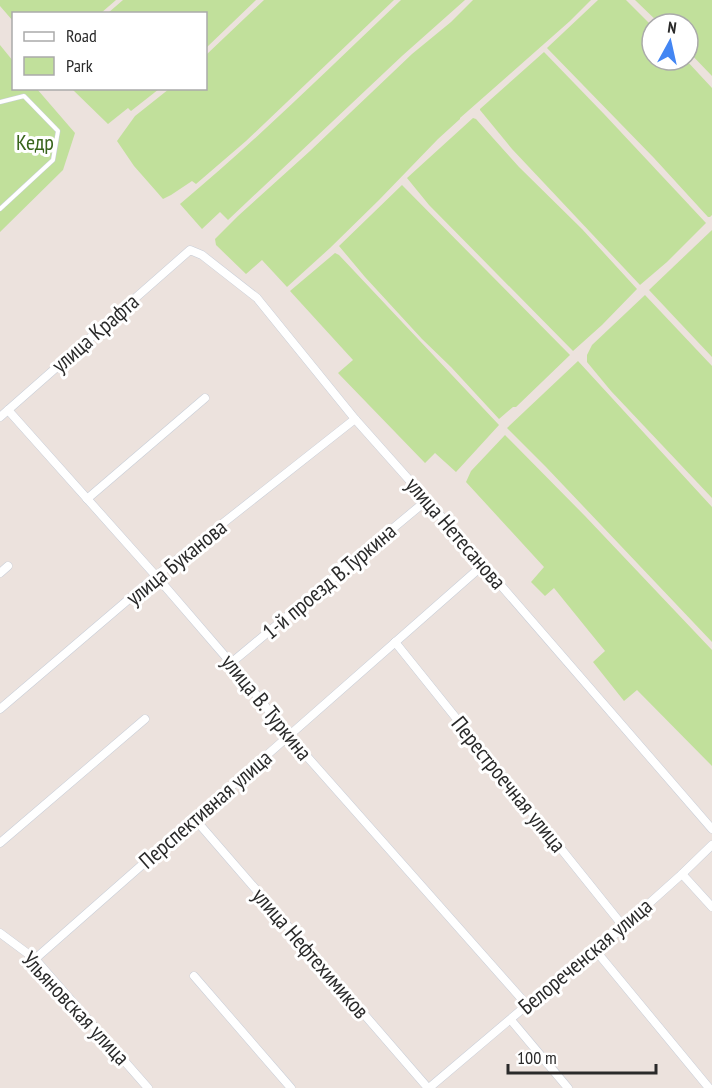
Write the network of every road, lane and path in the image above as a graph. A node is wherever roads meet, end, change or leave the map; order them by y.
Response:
1 (0, 102) edge
2 (0, 209) edge
3 (190, 250) joint
4 (205, 398) dead end
5 (8, 410) junction
6 (0, 417) edge
7 (355, 419) junction
8 (87, 499) junction
9 (427, 500) junction
10 (483, 565) junction
11 (8, 566) dead end
12 (0, 573) edge
13 (156, 576) junction
14 (395, 642) junction
15 (231, 663) junction
16 (0, 709) edge
17 (145, 718) dead end
18 (288, 735) junction
19 (194, 819) junction
20 (712, 829) edge
21 (0, 843) edge
22 (712, 845) edge
23 (682, 874) junction
24 (712, 908) edge
25 (623, 926) junction
26 (0, 933) edge
27 (596, 951) junction
28 (35, 958) junction
29 (194, 976) dead end
30 (527, 1005) junction
31 (511, 1020) junction
32 (148, 1088) edge
33 (291, 1088) edge
34 (429, 1088) edge
35 (568, 1088) edge
36 (709, 1088) edge

1 - 2 lane
3 - 5 street, улица Крафта
3 - 7 street, улица Нетесанова
4 - 8 street
5 - 6 street, улица Крафта
5 - 8 street, улица В. Туркина
7 - 9 street, улица Нетесанова
7 - 13 street, улица Буканова
8 - 13 street, улица В. Туркина
9 - 10 street, улица Нетесанова
9 - 15 street, 1-й проезд В.Туркина
10 - 14 street, Перспективная улица
10 - 20 street, улица Нетесанова
11 - 12 street
13 - 15 street, улица В. Туркина
13 - 16 street, улица Буканова
14 - 18 street, Перспективная улица
14 - 25 street, Перестроечная улица
15 - 18 street, улица В. Туркина
17 - 21 street
18 - 19 street, Перспективная улица
18 - 30 street, улица В. Туркина
19 - 28 street, Перспективная улица
19 - 34 street, улица Нефтехимиков
22 - 23 street, Белореченская улица
23 - 24 street
23 - 25 street, Белореченская улица
25 - 27 street, Белореченская улица
26 - 28 street, Ульяновская улица
27 - 30 street, Белореченская улица
27 - 36 street
28 - 32 street, Ульяновская улица
29 - 33 street
30 - 31 street, Белореченская улица
31 - 34 street, Белореченская улица
31 - 35 street

